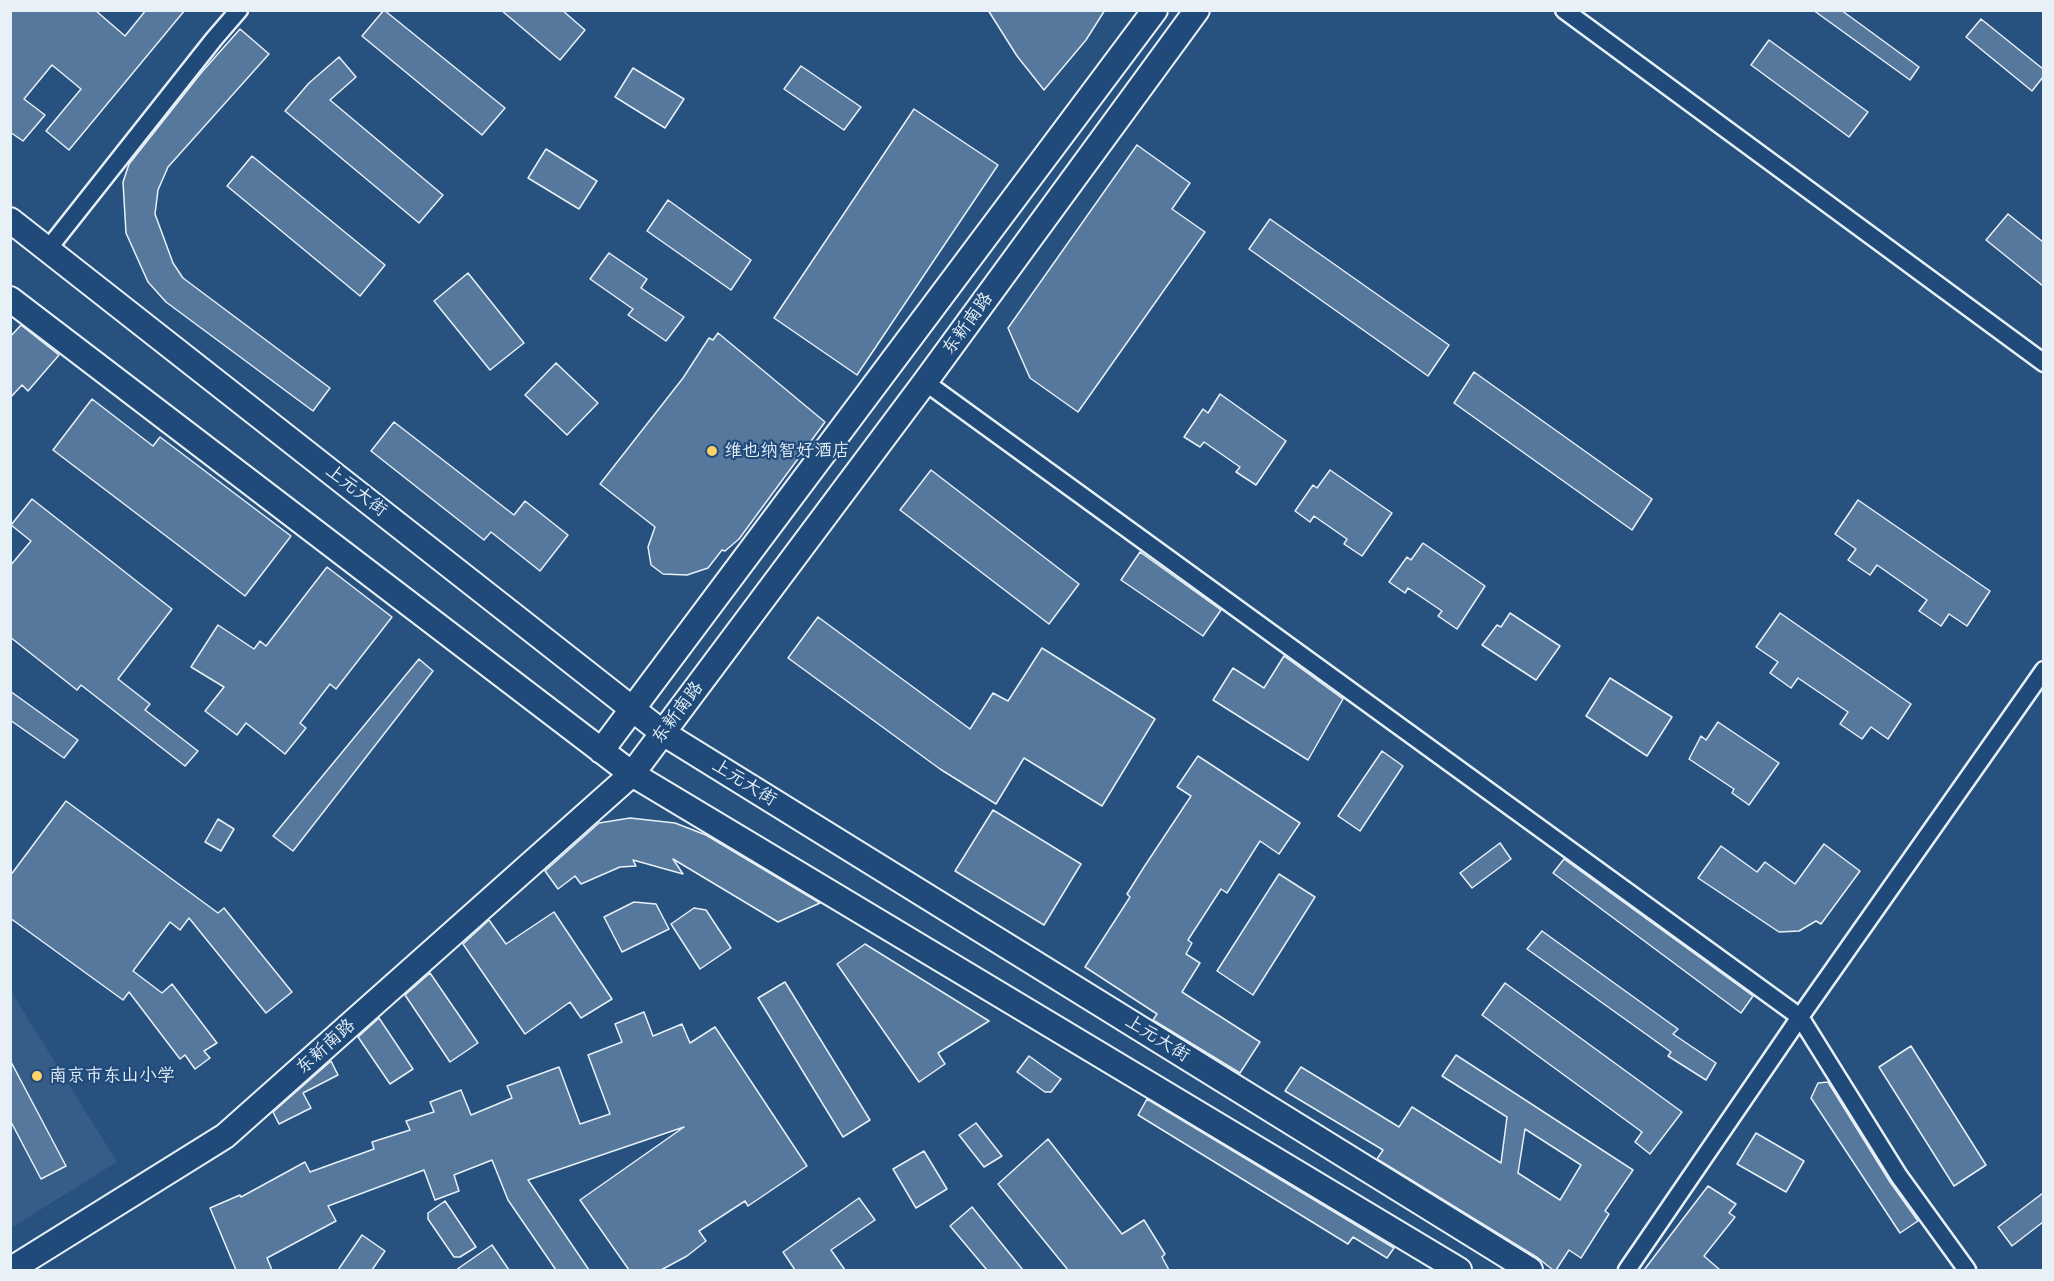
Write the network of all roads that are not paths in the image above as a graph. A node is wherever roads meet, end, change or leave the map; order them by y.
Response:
1 (239, 10) edge
2 (1155, 10) edge
3 (1197, 10) edge
4 (1564, 10) edge
5 (10, 220) edge
6 (48, 249) junction
7 (10, 299) edge
8 (2043, 363) edge
9 (925, 382) junction
10 (2043, 670) edge
11 (634, 710) junction
12 (663, 733) junction
13 (602, 751) junction
14 (632, 774) junction
15 (1800, 1017) junction
16 (10, 1270) edge
17 (1460, 1270) edge
18 (1530, 1270) edge
19 (1627, 1270) edge
20 (1967, 1270) edge

1 - 6 street
2 - 11 main road, 东新南路
3 - 9 main road, 东新南路
4 - 8 street
5 - 6 main road, 上元大街
6 - 11 main road, 上元大街
7 - 13 main road
9 - 12 main road, 东新南路
9 - 15 street
10 - 15 street
11 - 12 main road, 上元大街
11 - 13 main road, 东新南路
12 - 14 main road, 东新南路
12 - 18 main road, 上元大街
13 - 14 main road
14 - 16 main road, 东新南路
14 - 17 main road
15 - 19 street
15 - 20 street

